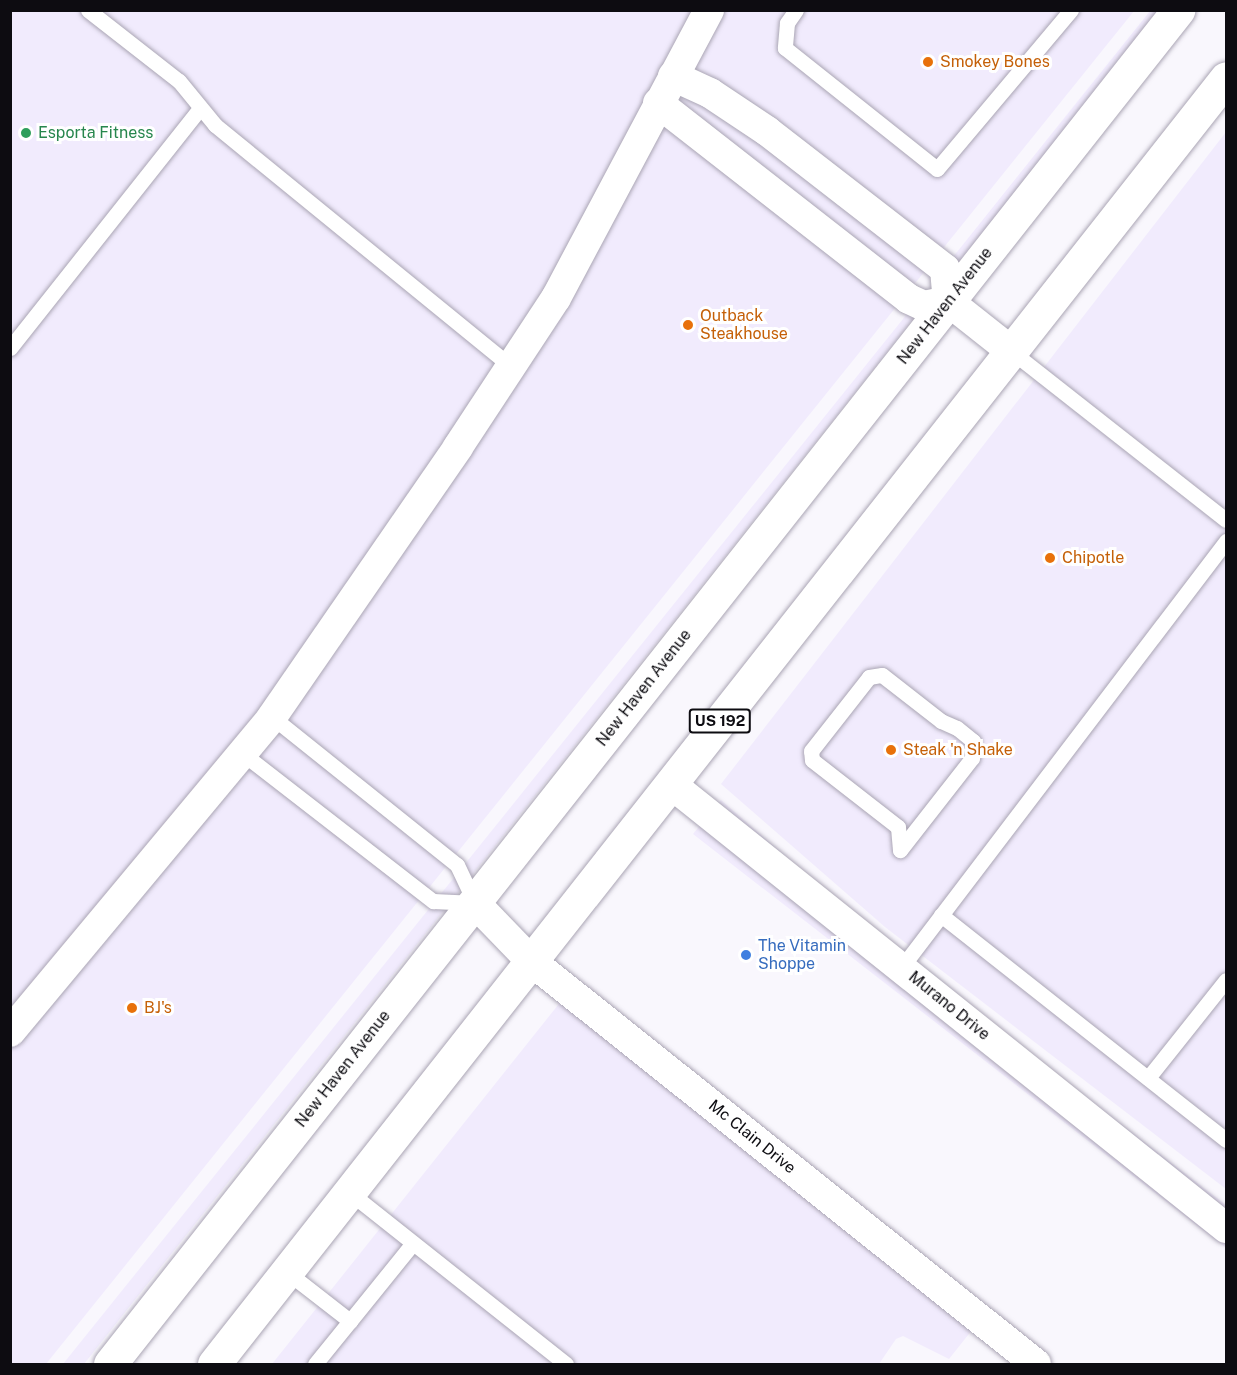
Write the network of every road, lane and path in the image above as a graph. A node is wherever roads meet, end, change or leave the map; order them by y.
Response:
1 (88, 10) edge
2 (709, 10) edge
3 (796, 10) edge
4 (1071, 10) edge
5 (1178, 10) edge
6 (673, 76) junction
7 (1227, 78) edge
8 (658, 103) junction
9 (200, 108) junction
10 (948, 301) junction
11 (10, 348) edge
12 (1011, 351) junction
13 (512, 366) junction
14 (1227, 520) edge
15 (1227, 541) edge
16 (272, 717) junction
17 (242, 753) junction
18 (671, 784) junction
19 (900, 850) joint
20 (474, 903) junction
21 (941, 915) junction
22 (531, 961) junction
23 (901, 968) junction
24 (1227, 980) edge
25 (10, 1032) edge
26 (1148, 1078) junction
27 (1227, 1140) edge
28 (350, 1192) junction
29 (1227, 1228) edge
30 (413, 1243) junction
31 (287, 1272) junction
32 (350, 1321) junction
33 (110, 1365) edge
34 (214, 1365) edge
35 (315, 1365) edge
36 (566, 1365) edge
37 (1036, 1365) edge

1 - 9 lane
2 - 6 street
3 - 4 lane
5 - 10 main road, New Haven Avenue
6 - 8 street
6 - 10 street
7 - 12 main road, US 192
8 - 10 street
8 - 13 street
9 - 11 lane
9 - 13 lane
10 - 12 street
10 - 20 main road, New Haven Avenue
12 - 14 lane
12 - 18 main road, US 192
13 - 16 street
15 - 21 lane
16 - 17 street
16 - 20 lane
17 - 20 lane
17 - 25 street
18 - 22 main road, US 192
18 - 23 street, Murano Drive
19 - 19 lane
20 - 22 street, Mc Clain Drive
20 - 33 main road, New Haven Avenue
21 - 23 lane
21 - 26 lane
22 - 28 main road, US 192
22 - 37 street, Mc Clain Drive
23 - 29 street, Murano Drive
24 - 26 lane
26 - 27 lane
28 - 30 lane
28 - 31 main road, US 192
30 - 32 lane
30 - 36 lane
31 - 32 lane
31 - 34 main road, US 192
32 - 35 lane

